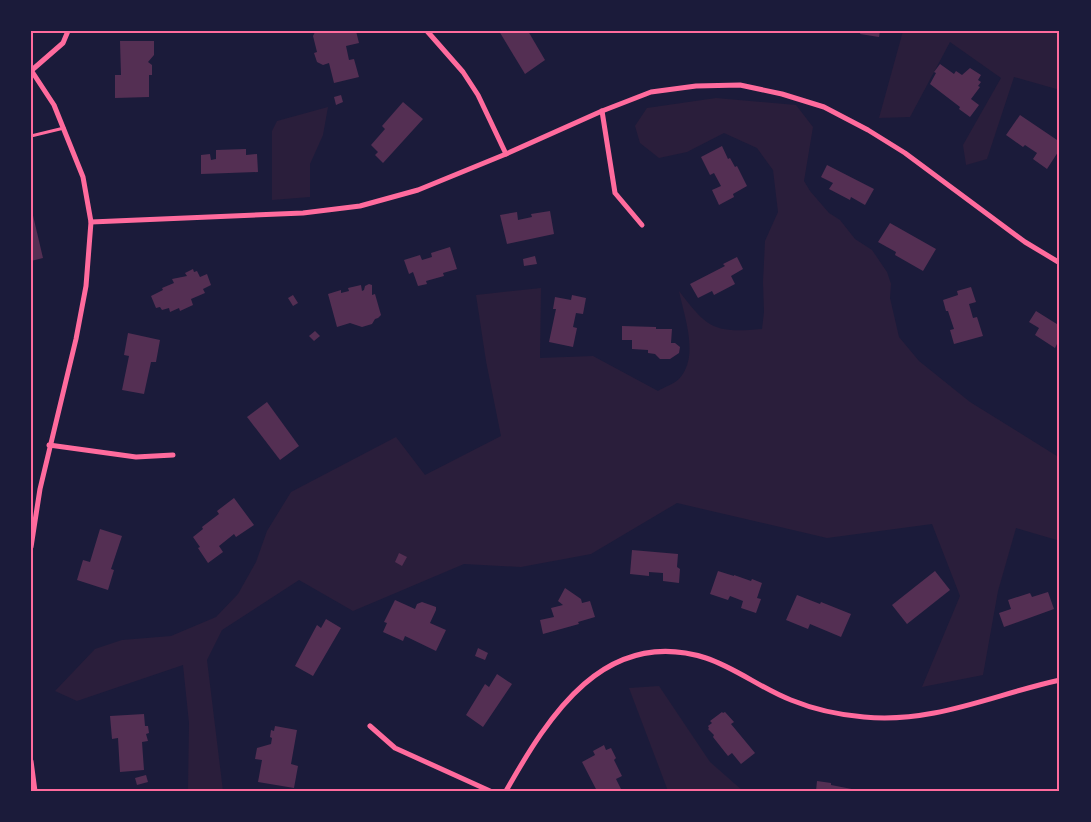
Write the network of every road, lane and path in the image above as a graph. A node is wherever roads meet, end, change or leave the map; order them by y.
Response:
1 (68, 31) edge
2 (427, 31) edge
3 (32, 70) edge
4 (602, 111) junction
5 (64, 128) junction
6 (31, 136) edge
7 (506, 154) junction
8 (91, 222) junction
9 (642, 225) dead end
10 (1060, 263) edge
11 (49, 445) junction
12 (173, 455) dead end
13 (31, 547) edge
14 (1060, 680) edge
15 (370, 726) dead end
16 (31, 761) edge
17 (35, 791) edge
18 (490, 791) edge
19 (506, 791) edge

1 - 3 street
2 - 7 street
3 - 5 street
4 - 7 street
4 - 9 street
4 - 10 street
5 - 6 lane
5 - 8 street
7 - 8 street
8 - 11 street
11 - 12 street
11 - 13 street
14 - 19 street
15 - 18 street
16 - 17 street

